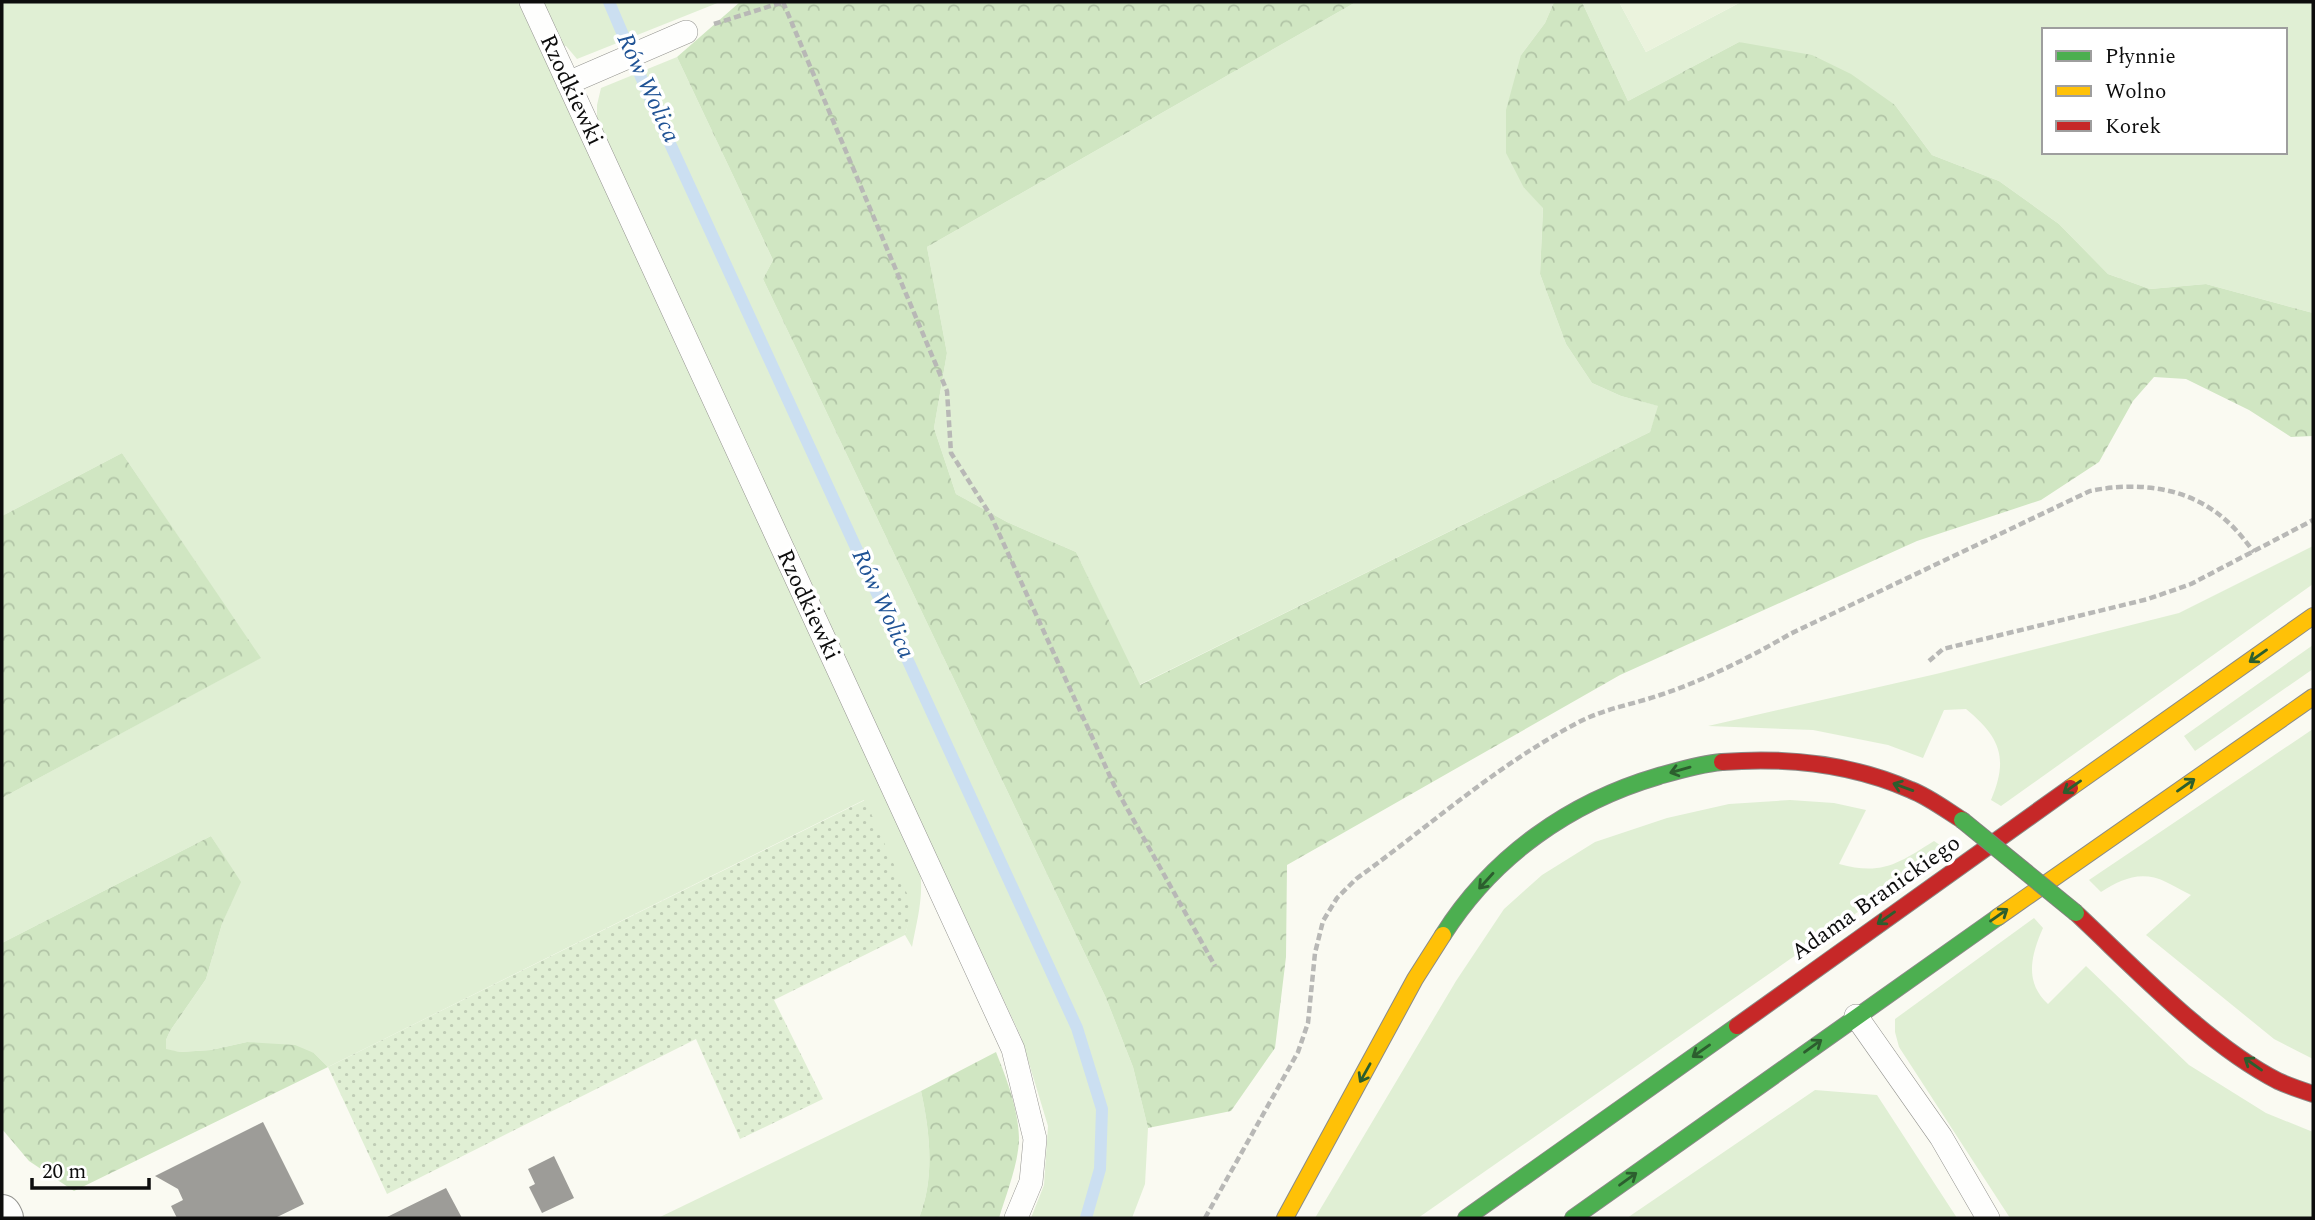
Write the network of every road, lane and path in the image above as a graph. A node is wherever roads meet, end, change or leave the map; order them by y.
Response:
1 (531, 2) edge
2 (783, 2) edge
3 (686, 32) joint
4 (568, 83) junction
5 (2313, 520) edge
6 (2313, 616) edge
7 (1929, 661) dead end
8 (2313, 697) edge
9 (1215, 966) dead end
10 (1856, 1016) junction
11 (2313, 1094) edge
12 (1016, 1218) edge
13 (1284, 1218) edge
14 (1466, 1218) edge
15 (1573, 1218) edge
16 (1988, 1218) edge

1 - 4 lane, Rzodkiewki
2 - 3 path
2 - 9 path
3 - 4 lane
4 - 12 lane, Rzodkiewki
5 - 7 path
6 -> 14 main road, Adama Branickiego
10 -> 8 main road
15 -> 10 main road
10 - 16 lane
11 -> 13 main road, bridge

